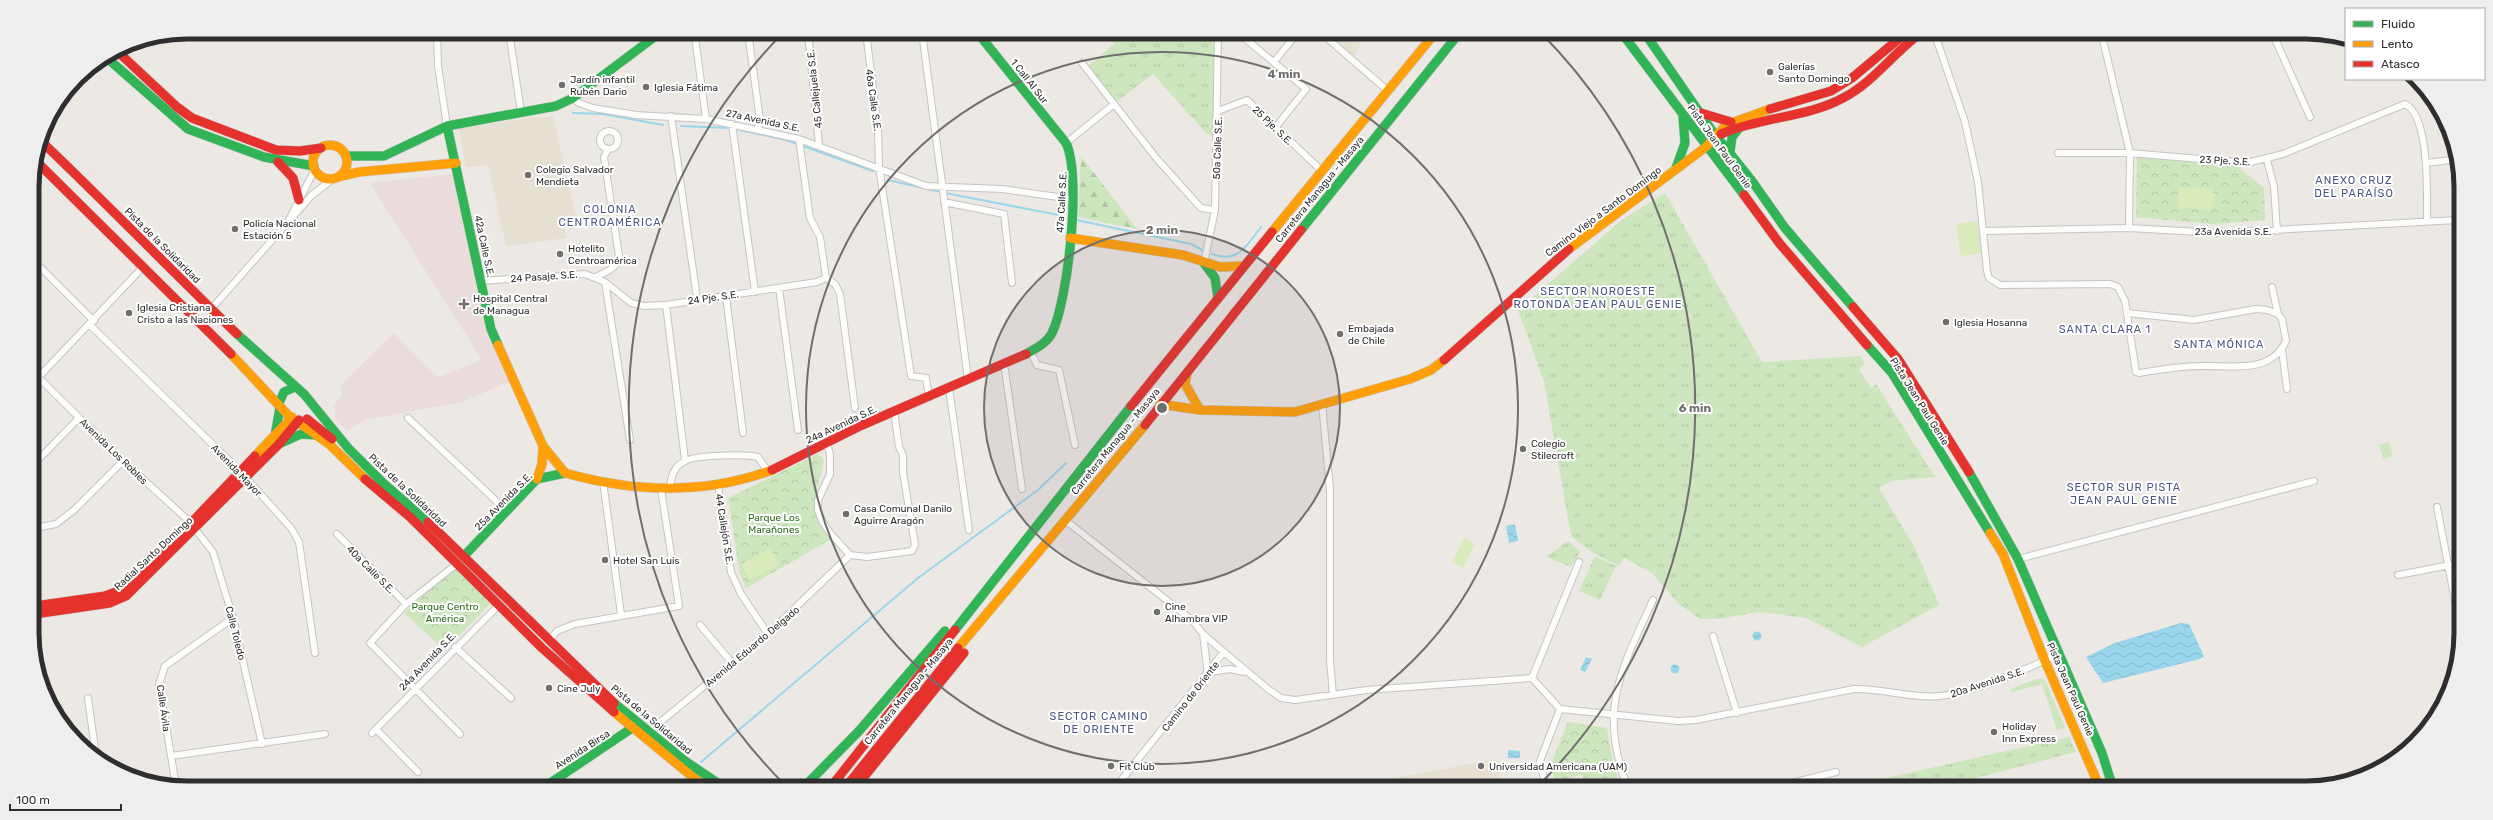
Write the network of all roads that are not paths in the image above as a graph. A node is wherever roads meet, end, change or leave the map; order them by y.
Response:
1 (437, 39) edge
2 (510, 39) edge
3 (652, 39) edge
4 (695, 39) edge
5 (749, 39) edge
6 (809, 39) edge
7 (867, 39) edge
8 (923, 39) edge
9 (983, 39) edge
10 (1218, 39) edge
11 (1246, 39) edge
12 (1292, 39) edge
13 (1328, 39) edge
14 (1430, 39) edge
15 (1454, 39) edge
16 (1626, 39) edge
17 (1649, 39) edge
18 (1899, 39) edge
19 (1912, 39) edge
20 (1936, 39) edge
21 (2102, 39) edge
22 (2275, 39) edge
23 (121, 55) edge
24 (110, 61) edge
25 (1274, 62) junction
26 (1082, 63) dead end
27 (1387, 90) junction
28 (573, 98) junction
29 (1114, 104) junction
30 (1218, 111) junction
31 (521, 112) junction
32 (1682, 112) junction
33 (1701, 113) junction
34 (671, 116) junction
35 (2310, 116) dead end
36 (706, 119) junction
37 (1731, 122) junction
38 (732, 125) junction
39 (1743, 125) junction
40 (447, 126) junction
41 (1275, 128) junction
42 (758, 130) junction
43 (1716, 137) junction
44 (799, 141) junction
45 (1066, 143) junction
46 (45, 145) edge
47 (819, 146) junction
48 (1706, 147) junction
49 (321, 148) junction
50 (608, 149) dead end
51 (1730, 152) junction
52 (2058, 153) dead end
53 (2130, 153) junction
54 (346, 156) junction
55 (2267, 160) junction
56 (2451, 160) edge
57 (277, 161) junction
58 (456, 163) junction
59 (2427, 163) junction
60 (41, 165) edge
61 (314, 167) junction
62 (880, 168) junction
63 (1675, 170) junction
64 (1322, 171) junction
65 (336, 178) junction
66 (944, 194) junction
67 (1072, 199) junction
68 (299, 200) junction
69 (1215, 210) junction
70 (2454, 220) edge
71 (2427, 221) junction
72 (286, 225) junction
73 (2129, 228) junction
74 (2277, 231) junction
75 (1983, 232) junction
76 (1070, 238) junction
77 (1204, 263) junction
78 (39, 266) edge
79 (144, 266) junction
80 (1244, 266) junction
81 (596, 277) junction
82 (826, 278) junction
83 (481, 281) junction
84 (605, 282) junction
85 (1012, 283) dead end
86 (2272, 287) dead end
87 (779, 288) junction
88 (755, 292) junction
89 (726, 296) junction
90 (698, 298) junction
91 (1218, 298) junction
92 (666, 305) junction
93 (212, 308) junction
94 (2127, 313) junction
95 (2278, 314) junction
96 (92, 323) junction
97 (1030, 350) junction
98 (2282, 350) junction
99 (1004, 363) junction
100 (1188, 370) junction
101 (39, 377) edge
102 (39, 379) edge
103 (968, 379) junction
104 (294, 387) junction
105 (949, 388) junction
106 (2287, 389) dead end
107 (929, 397) junction
108 (310, 403) junction
109 (1160, 404) junction
110 (1322, 404) junction
111 (280, 405) junction
112 (855, 408) dead end
113 (1200, 410) junction
114 (894, 411) junction
115 (79, 418) junction
116 (298, 418) junction
117 (408, 418) dead end
118 (798, 430) dead end
119 (744, 433) dead end
120 (317, 436) junction
121 (277, 440) junction
122 (630, 440) dead end
123 (827, 443) junction
124 (1075, 445) dead end
125 (543, 446) junction
126 (348, 448) junction
127 (39, 459) edge
128 (685, 460) junction
129 (123, 461) junction
130 (767, 470) junction
131 (565, 473) junction
132 (243, 474) junction
133 (537, 479) junction
134 (603, 481) junction
135 (2314, 482) dead end
136 (718, 486) junction
137 (665, 489) junction
138 (1022, 489) dead end
139 (2437, 507) dead end
140 (507, 511) junction
141 (1065, 520) junction
142 (194, 526) junction
143 (39, 527) edge
144 (969, 530) dead end
145 (337, 534) dead end
146 (1018, 547) junction
147 (1039, 550) junction
148 (850, 555) junction
149 (458, 559) junction
150 (2018, 559) junction
151 (1579, 562) dead end
152 (2454, 564) edge
153 (2447, 566) junction
154 (2398, 575) dead end
155 (2454, 599) edge
156 (1653, 600) dead end
157 (406, 604) junction
158 (39, 605) edge
159 (499, 605) junction
160 (39, 613) edge
161 (621, 614) junction
162 (233, 618) junction
163 (700, 625) dead end
164 (768, 634) junction
165 (1203, 634) junction
166 (1713, 636) dead end
167 (549, 641) junction
168 (455, 647) junction
169 (1224, 652) junction
170 (315, 653) dead end
171 (2058, 654) junction
172 (2045, 661) junction
173 (732, 663) junction
174 (1245, 672) junction
175 (1209, 673) junction
176 (1532, 678) junction
177 (415, 689) junction
178 (1333, 695) junction
179 (88, 698) dead end
180 (510, 698) dead end
181 (1560, 709) junction
182 (1737, 713) junction
183 (1612, 715) junction
184 (632, 728) junction
185 (648, 732) junction
186 (324, 734) dead end
187 (460, 734) dead end
188 (262, 744) junction
189 (95, 748) edge
190 (171, 756) junction
191 (2108, 769) junction
192 (418, 772) dead end
193 (1836, 772) dead end
194 (175, 781) edge
195 (553, 781) edge
196 (697, 781) edge
197 (714, 781) edge
198 (810, 781) edge
199 (836, 781) edge
200 (851, 781) edge
201 (861, 781) edge
202 (1121, 781) edge
203 (1544, 781) edge
204 (1626, 781) edge
205 (1800, 781) edge
206 (2097, 781) edge
207 (2108, 781) edge
208 (2111, 781) edge

1 - 40 street, 42a Calle S.E.
2 - 31 street
3 - 28 main road
4 - 36 street
5 - 42 street
6 - 47 street, 45 Callejuela S.E.
7 - 62 street, 46a Calle S.E.
8 - 66 street
9 - 45 main road, 1 Call Al Sur
10 - 30 street, 50a Calle S.E.
11 - 25 street
12 - 25 street
13 - 27 street
14 - 27 main road, Carretera Managua - Masaya
15 - 100 main road, Carretera Managua - Masaya
16 - 32 main road, Pista Jean Paul Genie
17 - 33 main road, Pista Jean Paul Genie
18 - 37 main road, Camino Viejo a Santo Domingo
19 - 39 main road, Camino Viejo a Santo Domingo
20 - 75 street
21 - 53 street
22 - 35 street
23 - 49 main road
24 - 57 main road
25 - 41 street
26 - 29 street
27 - 64 main road, Carretera Managua - Masaya
28 - 31 main road
28 - 34 street, 27a Avenida S.E.
29 - 45 street
29 - 69 street
30 - 41 street, 25 Pje. S.E.
30 - 69 street, 50a Calle S.E.
31 - 40 main road
32 - 48 main road, Pista Jean Paul Genie
32 - 63 main road
33 - 37 main road
33 - 43 main road, Pista Jean Paul Genie
34 - 36 street, 27a Avenida S.E.
34 - 90 street
36 - 38 street, 27a Avenida S.E.
37 - 43 main road, Camino Viejo a Santo Domingo
38 - 42 street, 27a Avenida S.E.
38 - 88 street
39 - 43 main road, Camino Viejo a Santo Domingo
39 - 51 main road
40 - 54 main road
40 - 58 main road, 42a Calle S.E.
41 - 64 street, 25 Pje. S.E.
42 - 44 street, 27a Avenida S.E.
43 - 48 main road, Camino Viejo a Santo Domingo
43 - 51 main road, Pista Jean Paul Genie
44 - 47 street, 27a Avenida S.E.
44 - 82 street
45 - 67 main road, 47a Calle S.E.
46 - 93 main road, Pista de la Solidaridad
47 - 62 street, 27a Avenida S.E.
48 - 63 main road, Camino Viejo a Santo Domingo
48 - 172 main road, Pista Jean Paul Genie
49 - 54 main road
49 - 61 main road
50 - 81 street
51 - 150 main road, Pista Jean Paul Genie
52 - 53 street, 23 Pje. S.E.
53 - 55 street, 23 Pje. S.E.
53 - 73 street
54 - 65 main road
55 - 59 street, 23 Pje. S.E.
55 - 74 street
56 - 59 street
57 - 61 main road
57 - 68 main road
58 - 65 main road
58 - 83 main road, 42a Calle S.E.
59 - 71 street
60 - 79 main road, Pista de la Solidaridad
61 - 65 main road
61 - 68 street
62 - 66 street, 27a Avenida S.E.
62 - 107 street, 46a Calle S.E.
63 - 110 main road, Camino Viejo a Santo Domingo
64 - 80 main road, Carretera Managua - Masaya
65 - 72 street
66 - 67 street, 27a Avenida S.E.
66 - 85 street
66 - 103 street
67 - 76 main road, 47a Calle S.E.
68 - 72 street
69 - 77 street, 50a Calle S.E.
70 - 71 street, 23a Avenida S.E.
71 - 74 street, 23a Avenida S.E.
72 - 93 street
73 - 74 street, 23a Avenida S.E.
73 - 75 street, 23a Avenida S.E.
75 - 94 street
76 - 77 main road
76 - 97 main road, 24a Avenida S.E.
77 - 80 main road
77 - 91 main road
78 - 96 street, Avenida Mayor
79 - 96 street
79 - 111 main road, Pista de la Solidaridad
80 - 91 main road, Carretera Managua - Masaya
81 - 83 street, 24 Pasaje. S.E.
81 - 84 street, 24 Pasaje. S.E.
82 - 87 street, 24 Pje. S.E.
82 - 112 street
83 - 125 main road, 42a Calle S.E.
84 - 92 street, 24 Pje. S.E.
84 - 122 street
86 - 95 street
87 - 88 street, 24 Pje. S.E.
87 - 118 street
88 - 89 street, 24 Pje. S.E.
89 - 90 street, 24 Pje. S.E.
89 - 119 street
90 - 92 street, 24 Pje. S.E.
91 - 146 main road, Carretera Managua - Masaya
92 - 128 street
93 - 104 main road, Pista de la Solidaridad
94 - 95 street
94 - 98 street
95 - 98 street
96 - 101 street
96 - 132 street, Avenida Mayor
97 - 99 main road, 24a Avenida S.E.
97 - 124 street
98 - 106 street
99 - 103 main road, 24a Avenida S.E.
99 - 138 street
100 - 109 main road, Carretera Managua - Masaya
100 - 113 main road
102 - 115 street, Avenida Los Robles
103 - 105 main road, 24a Avenida S.E.
104 - 108 main road, Pista de la Solidaridad
104 - 111 main road
105 - 107 main road, 24a Avenida S.E.
105 - 144 street
107 - 114 main road, 24a Avenida S.E.
108 - 116 main road
108 - 126 main road, Pista de la Solidaridad
109 - 113 main road, Camino Viejo a Santo Domingo
109 - 141 main road, Carretera Managua - Masaya
110 - 113 main road, Camino Viejo a Santo Domingo
110 - 178 street
111 - 116 main road, Pista de la Solidaridad
111 - 121 main road
114 - 123 main road, 24a Avenida S.E.
114 - 148 street
115 - 127 street
115 - 129 street, Avenida Los Robles
116 - 120 main road, Pista de la Solidaridad
116 - 121 main road
116 - 126 main road
117 - 140 street
120 - 121 main road
120 - 149 main road, Pista de la Solidaridad
121 - 132 main road, Radial Santo Domingo
123 - 130 main road, 24a Avenida S.E.
123 - 148 street
125 - 131 main road
125 - 133 main road, 42a Calle S.E.
126 - 149 main road, Pista de la Solidaridad
128 - 130 street
128 - 137 street
129 - 142 street, Avenida Los Robles
129 - 143 street
130 - 136 main road, 24a Avenida S.E.
131 - 133 main road, 25a Avenida S.E.
131 - 134 main road, 24a Avenida S.E.
132 - 142 main road, Radial Santo Domingo
132 - 170 street, Avenida Mayor
133 - 140 main road, 25a Avenida S.E.
134 - 137 main road, 24a Avenida S.E.
134 - 161 street
135 - 150 street
136 - 137 main road, 24a Avenida S.E.
136 - 164 street, 44 Callejón S.E.
137 - 161 street
139 - 153 street
140 - 149 main road, 25a Avenida S.E.
141 - 147 main road, Carretera Managua - Masaya
141 - 165 street, Camino de Oriente
142 - 158 main road, Radial Santo Domingo
142 - 160 main road, Radial Santo Domingo
142 - 162 street, Calle Toledo
145 - 157 street, 40a Calle S.E.
146 - 198 main road, Carretera Managua - Masaya
146 - 199 main road, Carretera Managua - Masaya
147 - 200 main road, Carretera Managua - Masaya
147 - 201 main road
148 - 164 street, Avenida Eduardo Delgado
149 - 157 street, 25a Avenida S.E.
149 - 159 main road, Pista de la Solidaridad
149 - 167 main road, Pista de la Solidaridad
150 - 171 main road, Pista Jean Paul Genie
151 - 176 street
152 - 153 street
153 - 154 street
153 - 155 street
156 - 183 street
157 - 177 street, 25a Avenida S.E.
159 - 168 street, 24a Avenida S.E.
159 - 184 main road, Pista de la Solidaridad
161 - 167 street
162 - 188 street, Calle Toledo
162 - 190 street, Calle Ávila
163 - 173 street
164 - 173 street, Avenida Eduardo Delgado
165 - 169 street, Camino de Oriente
165 - 175 street
166 - 182 street
167 - 185 main road, Pista de la Solidaridad
168 - 177 street, 24a Avenida S.E.
168 - 180 street
169 - 174 street
169 - 175 street, Camino de Oriente
171 - 172 street, 20a Avenida S.E.
171 - 191 main road, Pista Jean Paul Genie
172 - 182 street, 20a Avenida S.E.
172 - 206 main road, Pista Jean Paul Genie
173 - 185 street, Avenida Eduardo Delgado
174 - 175 street
174 - 178 street
175 - 202 street, Camino de Oriente
176 - 178 street
176 - 181 street
177 - 187 street
177 - 192 street, 24a Avenida S.E.
179 - 189 street
181 - 183 street, 20a Avenida S.E.
181 - 203 street
182 - 183 street, 20a Avenida S.E.
183 - 204 street
184 - 195 main road, Avenida Birsa
184 - 196 main road, Pista de la Solidaridad
185 - 197 main road, Pista de la Solidaridad
186 - 188 street
188 - 190 street
190 - 194 street, Calle Ávila
191 - 207 main road
191 - 208 main road, Pista Jean Paul Genie
193 - 205 street

